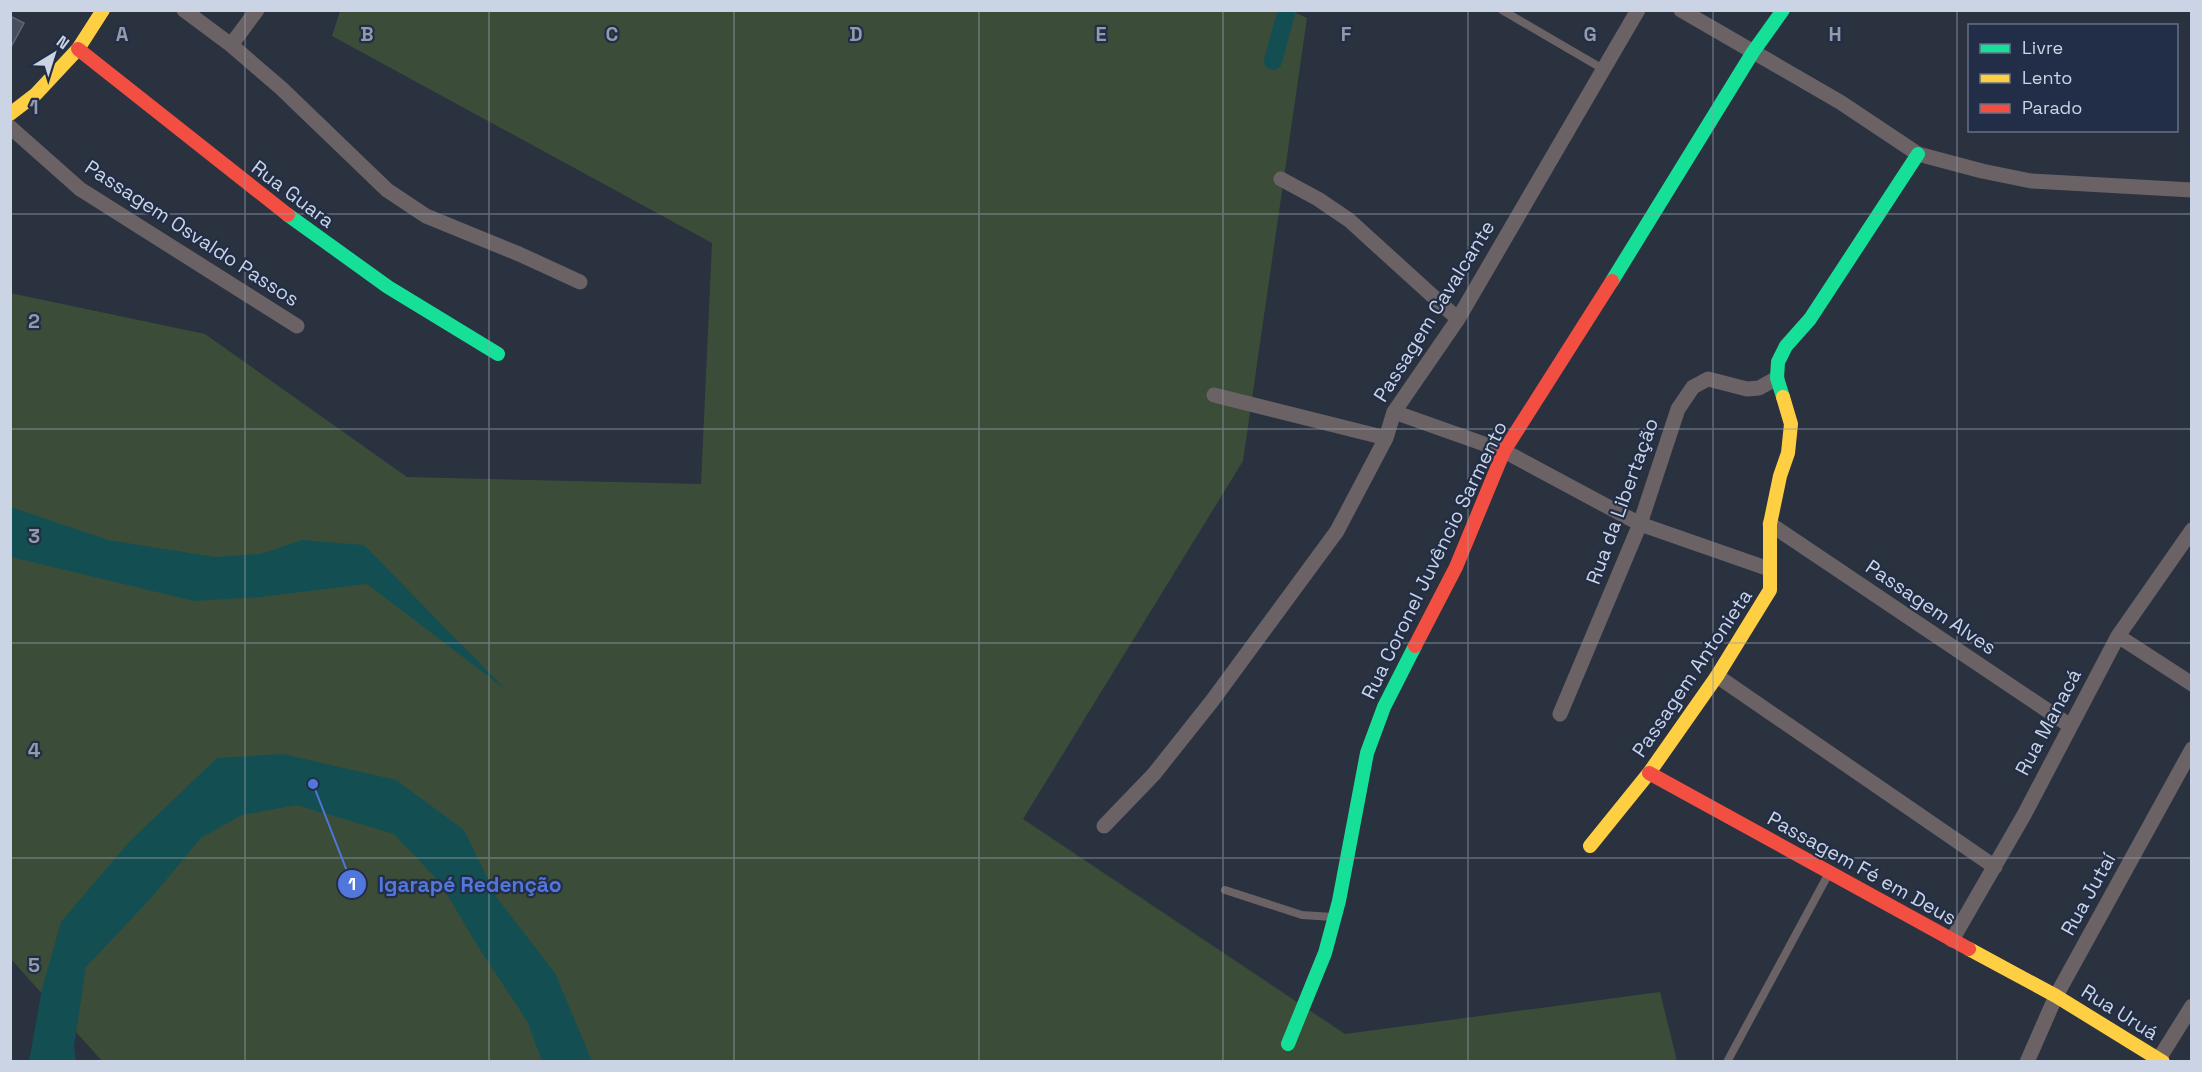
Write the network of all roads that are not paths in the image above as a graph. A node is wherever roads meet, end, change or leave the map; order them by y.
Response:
1 (103, 10) edge
2 (184, 10) edge
3 (257, 10) edge
4 (1502, 10) edge
5 (1638, 10) edge
6 (1681, 10) edge
7 (1783, 10) edge
8 (231, 45) junction
9 (78, 49) junction
10 (1753, 52) junction
11 (1603, 69) junction
12 (10, 114) edge
13 (10, 127) edge
14 (1918, 154) junction
15 (1281, 179) dead end
16 (2192, 190) edge
17 (580, 282) dead end
18 (1458, 319) junction
19 (297, 326) dead end
20 (498, 354) dead end
21 (1777, 378) junction
22 (1214, 395) dead end
23 (1394, 412) junction
24 (1386, 438) junction
25 (1504, 451) junction
26 (1640, 524) junction
27 (1770, 524) junction
28 (2192, 530) edge
29 (1770, 569) junction
30 (2118, 636) junction
31 (1716, 676) junction
32 (2192, 684) edge
33 (1560, 714) dead end
34 (2069, 725) junction
35 (2192, 749) edge
36 (1649, 773) junction
37 (1104, 826) dead end
38 (1590, 846) dead end
39 (1995, 867) junction
40 (1830, 872) junction
41 (1225, 890) dead end
42 (1335, 917) junction
43 (1952, 940) junction
44 (2056, 996) junction
45 (2192, 1006) edge
46 (1288, 1044) dead end
47 (2159, 1061) edge
48 (1727, 1062) edge
49 (2027, 1062) edge

1 - 9 street
2 - 8 street
3 - 8 street
4 - 11 lane
5 - 11 street, Passagem Cavalcante
6 - 10 street
7 - 10 street, Rua Coronel Juvêncio Sarmento
8 - 17 street
9 - 12 street
9 - 20 street, Rua Guara
10 - 14 street
10 - 25 street, Rua Coronel Juvêncio Sarmento
11 - 18 street, Passagem Cavalcante
13 - 19 street, Passagem Osvaldo Passos
14 - 16 street
14 - 21 street
15 - 18 street
18 - 23 street, Passagem Cavalcante
21 - 26 street, Rua da Libertação
21 - 27 street, Passagem Antonieta
22 - 24 street
23 - 24 street, Passagem Cavalcante
23 - 25 street
24 - 37 street, Passagem Cavalcante
25 - 26 street
25 - 42 street, Rua Coronel Juvêncio Sarmento
26 - 29 street
26 - 33 street, Rua da Libertação
27 - 29 street, Passagem Antonieta
27 - 34 street, Passagem Alves
28 - 30 street, Rua Manacá
29 - 31 street, Passagem Antonieta
30 - 32 street
30 - 34 street, Rua Manacá
31 - 36 street, Passagem Antonieta
31 - 39 street
34 - 39 street, Rua Manacá
35 - 44 street, Rua Jutaí
36 - 38 street, Passagem Antonieta
36 - 40 street, Passagem Fé em Deus
39 - 43 street, Rua Manacá
40 - 43 street, Passagem Fé em Deus
40 - 48 lane
41 - 42 lane
42 - 46 street, Rua Coronel Juvêncio Sarmento
43 - 44 street, Passagem Fé em Deus
44 - 47 street, Rua Uruá
44 - 49 street, Rua Jutaí
45 - 47 street

